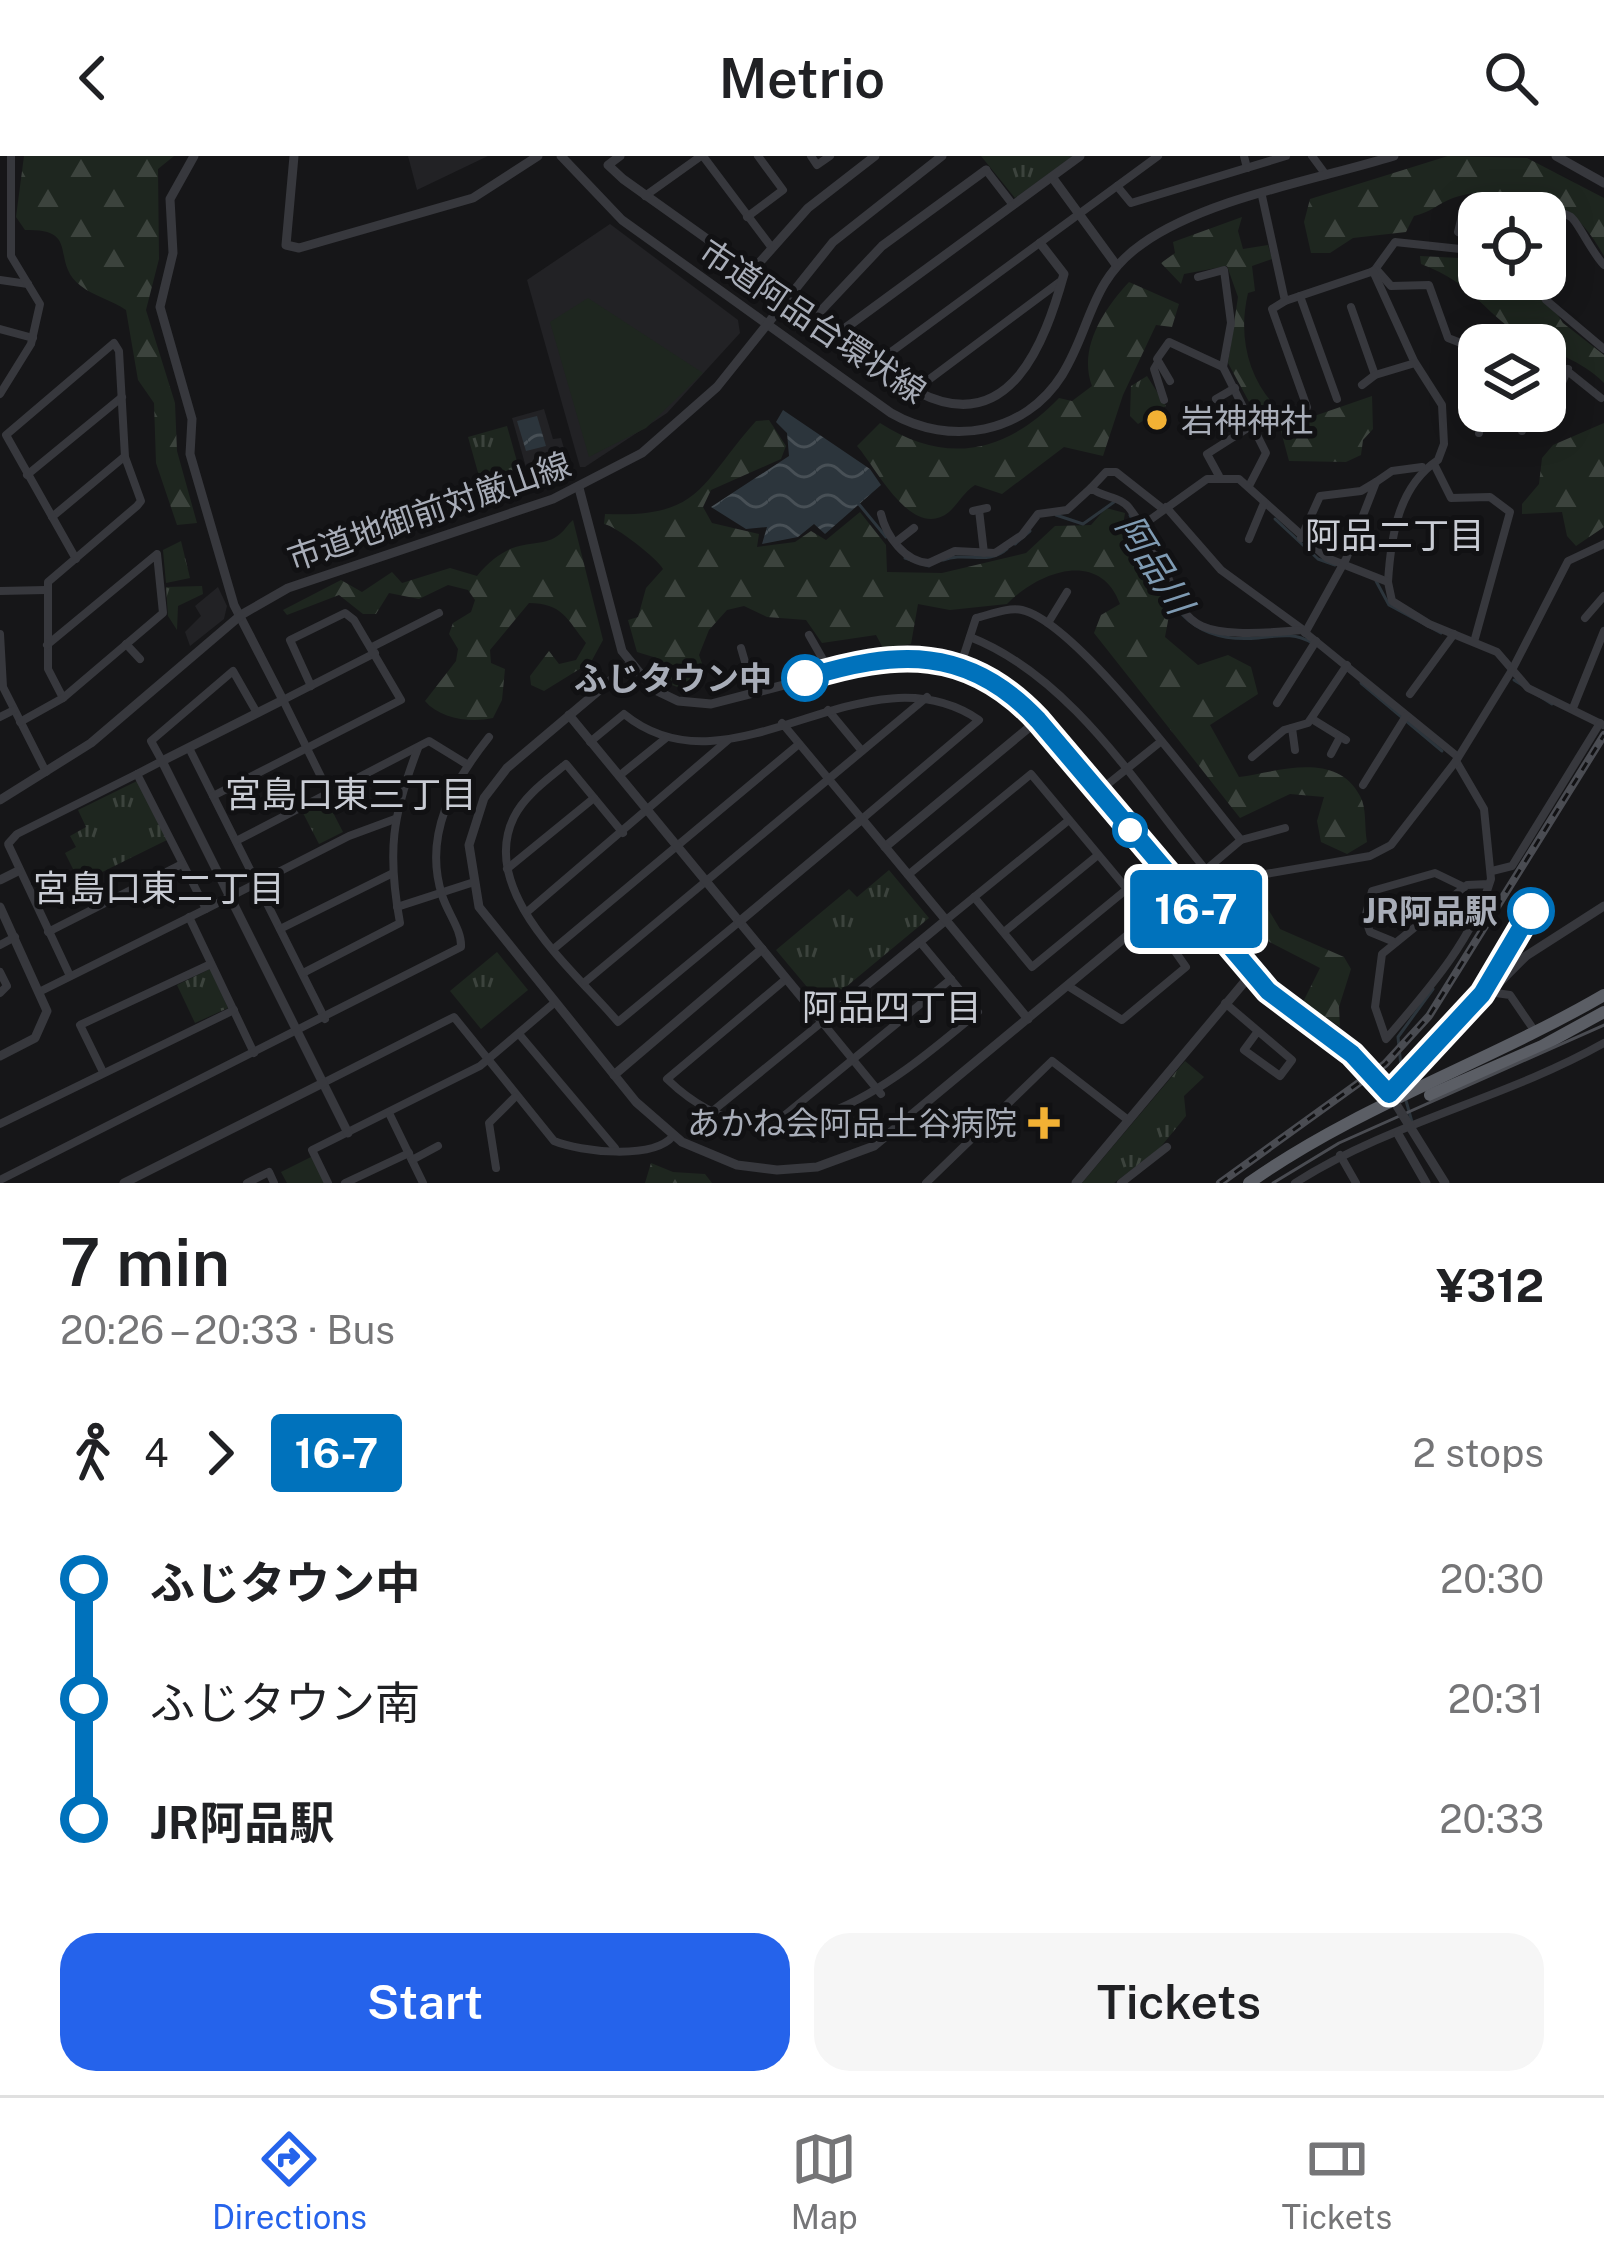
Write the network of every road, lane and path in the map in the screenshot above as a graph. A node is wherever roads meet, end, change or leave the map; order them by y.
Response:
1 (11, 156) edge
2 (194, 156) edge
3 (294, 156) edge
4 (538, 156) edge
5 (561, 156) edge
6 (620, 156) edge
7 (702, 156) edge
8 (758, 156) edge
9 (811, 156) edge
10 (830, 156) edge
11 (874, 156) edge
12 (942, 156) edge
13 (1080, 156) edge
14 (1158, 156) edge
15 (1244, 156) edge
16 (1286, 156) edge
17 (1312, 156) edge
18 (1394, 156) edge
19 (1556, 156) edge
20 (605, 160) edge
21 (1247, 168) junction
22 (986, 170) joint
23 (1327, 176) junction
24 (1052, 177) junction
25 (1604, 183) edge
26 (4, 185) edge
27 (1117, 186) junction
28 (645, 196) junction
29 (1262, 196) junction
30 (1013, 206) junction
31 (1078, 214) junction
32 (1566, 216) edge
33 (747, 217) junction
34 (5, 233) edge
35 (1040, 243) junction
36 (772, 248) junction
37 (1458, 249) edge
38 (1604, 265) edge
39 (1117, 266) junction
40 (1375, 270) junction
41 (1198, 277) dead end
42 (0, 280) edge
43 (1062, 280) junction
44 (29, 284) junction
45 (1300, 296) junction
46 (1546, 300) edge
47 (1285, 301) junction
48 (1351, 307) dead end
49 (764, 323) junction
50 (0, 328) edge
51 (836, 335) junction
52 (33, 338) junction
53 (1458, 342) edge
54 (1604, 349) edge
55 (876, 363) junction
56 (1158, 363) junction
57 (1415, 363) junction
58 (1566, 366) edge
59 (1223, 367) junction
60 (1569, 368) junction
61 (1566, 374) edge
62 (1375, 375) junction
63 (4, 378) edge
64 (1170, 381) dead end
65 (1363, 385) dead end
66 (1234, 388) junction
67 (915, 390) junction
68 (0, 394) edge
69 (122, 397) junction
70 (1601, 398) edge
71 (1216, 399) dead end
72 (1337, 399) dead end
73 (1164, 400) dead end
74 (1307, 407) dead end
75 (1251, 426) junction
76 (3, 432) edge
77 (125, 457) junction
78 (1429, 465) junction
79 (27, 475) junction
80 (1219, 476) junction
81 (1376, 482) junction
82 (1249, 486) junction
83 (579, 488) junction
84 (1091, 488) junction
85 (1263, 506) junction
86 (1165, 508) junction
87 (980, 510) dead end
88 (881, 514) dead end
89 (52, 518) junction
90 (1140, 527) junction
91 (914, 528) dead end
92 (1249, 538) dead end
93 (1301, 538) junction
94 (896, 542) junction
95 (1604, 544) edge
96 (984, 553) junction
97 (76, 559) junction
98 (1341, 566) junction
99 (1388, 582) junction
100 (46, 590) junction
101 (0, 591) edge
102 (1067, 592) dead end
103 (1604, 596) edge
104 (439, 613) dead end
105 (241, 615) junction
106 (1585, 618) dead end
107 (1048, 623) junction
108 (1304, 631) junction
109 (1604, 631) edge
110 (0, 634) edge
111 (809, 635) dead end
112 (1453, 636) junction
113 (970, 637) junction
114 (1316, 641) junction
115 (1474, 642) junction
116 (126, 644) junction
117 (47, 645) junction
118 (0, 646) edge
119 (741, 648) dead end
120 (374, 650) junction
121 (1599, 651) edge
122 (140, 659) dead end
123 (629, 664) junction
124 (960, 667) junction
125 (1345, 668) junction
126 (829, 670) junction
127 (1510, 673) junction
128 (310, 686) junction
129 (754, 692) junction
130 (1410, 694) dead end
131 (927, 697) junction
132 (63, 698) junction
133 (283, 700) junction
134 (1277, 703) dead end
135 (1573, 708) junction
136 (14, 710) junction
137 (828, 710) junction
138 (257, 713) junction
139 (568, 716) junction
140 (0, 717) edge
141 (1312, 719) junction
142 (1404, 719) junction
143 (1038, 720) junction
144 (20, 722) junction
145 (782, 723) junction
146 (1602, 724) edge
147 (1292, 728) junction
148 (489, 737) dead end
149 (666, 737) junction
150 (728, 740) junction
151 (590, 742) junction
152 (1159, 742) junction
153 (799, 744) junction
154 (189, 748) junction
155 (306, 748) junction
156 (418, 748) junction
157 (862, 751) junction
158 (1295, 751) dead end
159 (1331, 754) dead end
160 (1252, 757) dead end
161 (1457, 759) junction
162 (162, 761) junction
163 (468, 765) junction
164 (1124, 771) junction
165 (46, 773) junction
166 (136, 774) junction
167 (619, 776) junction
168 (830, 781) junction
169 (1363, 784) dead end
170 (1098, 792) junction
171 (329, 793) junction
172 (213, 796) junction
173 (594, 798) junction
174 (0, 800) edge
175 (649, 812) junction
176 (395, 819) junction
177 (862, 819) junction
178 (1069, 820) junction
179 (1285, 828) dead end
180 (623, 833) junction
181 (1241, 840) junction
182 (236, 841) junction
183 (677, 847) junction
184 (885, 847) junction
185 (1098, 855) junction
186 (182, 865) junction
187 (507, 869) junction
188 (1206, 870) junction
189 (18, 871) junction
190 (1492, 871) junction
191 (391, 874) junction
192 (908, 875) junction
193 (0, 880) edge
194 (706, 882) junction
195 (257, 883) junction
196 (471, 883) junction
197 (1489, 884) junction
198 (1464, 887) junction
199 (1181, 891) junction
200 (441, 893) junction
201 (230, 897) junction
202 (974, 897) junction
203 (1604, 906) edge
204 (0, 907) edge
205 (397, 908) junction
206 (206, 909) junction
207 (526, 912) junction
208 (1199, 912) junction
209 (189, 917) junction
210 (1151, 917) junction
211 (946, 920) junction
212 (739, 922) junction
213 (280, 929) junction
214 (48, 932) junction
215 (1004, 932) junction
216 (15, 938) junction
217 (1392, 941) junction
218 (920, 942) junction
219 (0, 945) edge
220 (556, 947) junction
221 (762, 949) junction
222 (212, 964) junction
223 (0, 973) edge
224 (303, 973) junction
225 (1252, 973) junction
226 (70, 976) junction
227 (786, 979) junction
228 (951, 979) junction
229 (584, 982) junction
230 (1068, 986) junction
231 (41, 991) junction
232 (0, 993) edge
233 (1482, 994) junction
234 (1604, 995) edge
235 (554, 1003) junction
236 (1226, 1003) junction
237 (234, 1010) junction
238 (1604, 1012) edge
239 (325, 1019) junction
240 (1028, 1019) junction
241 (822, 1022) junction
242 (1258, 1031) junction
243 (298, 1032) junction
244 (519, 1034) junction
245 (1536, 1035) junction
246 (1604, 1043) edge
247 (254, 1053) junction
248 (0, 1056) edge
249 (853, 1059) junction
250 (488, 1060) junction
251 (103, 1072) junction
252 (614, 1075) junction
253 (323, 1083) junction
254 (881, 1094) junction
255 (1389, 1094) junction
256 (515, 1097) junction
257 (1383, 1110) junction
258 (389, 1113) junction
259 (710, 1114) junction
260 (1128, 1120) junction
261 (0, 1124) edge
262 (348, 1133) junction
263 (763, 1133) junction
264 (1399, 1134) junction
265 (674, 1136) junction
266 (438, 1146) dead end
267 (615, 1148) junction
268 (1167, 1148) dead end
269 (1340, 1155) junction
270 (410, 1156) junction
271 (496, 1168) dead end
272 (152, 1169) junction
273 (0, 1180) edge
274 (124, 1183) edge
275 (159, 1183) edge
276 (248, 1183) edge
277 (274, 1183) edge
278 (328, 1183) edge
279 (345, 1183) edge
280 (423, 1183) edge
281 (926, 1183) edge
282 (1076, 1183) edge
283 (1121, 1183) edge
284 (1249, 1183) edge
285 (1295, 1183) edge
286 (1356, 1183) edge
287 (1426, 1183) edge
288 (1445, 1183) edge

1 - 26 street
2 - 105 street
3 - 4 street
5 - 49 street, 市道阿品台環状線
6 - 20 street
7 - 28 street
7 - 33 street
8 - 33 street
9 - 10 street
11 - 36 street
12 - 49 street, 市道地御前対厳山線
13 - 24 street
14 - 27 street
15 - 21 street
16 - 21 street
17 - 23 street
18 - 23 street, 市道阿品台環状線
19 - 25 street
20 - 28 street
21 - 27 street
22 - 30 street
22 - 51 street
23 - 29 street, 市道阿品台環状線
24 - 30 street
24 - 31 street
26 - 34 street
27 - 31 street
28 - 36 street
29 - 39 street, 市道阿品台環状線
29 - 47 street
30 - 51 street
31 - 35 street
31 - 39 street
32 - 38 street
33 - 36 street
34 - 44 street
35 - 43 street
35 - 55 street
37 - 40 street
39 - 49 street, 市道阿品台環状線
40 - 45 street
40 - 53 street
40 - 57 street
41 - 59 street
42 - 44 street
43 - 67 street
43 - 67 street
44 - 52 street
45 - 47 street
45 - 72 street
46 - 54 street
47 - 74 street
48 - 62 street
49 - 83 street, 市道地御前対厳山線
50 - 52 street
51 - 55 street
52 - 63 street
55 - 67 street
56 - 59 street
56 - 64 street
56 - 73 street
57 - 62 street
57 - 78 street
58 - 60 street
59 - 66 street
60 - 61 street
60 - 70 street
62 - 65 street
63 - 68 street
66 - 71 street
66 - 75 street
69 - 76 street
69 - 77 street
69 - 79 street
75 - 80 street
75 - 82 street
76 - 79 street
77 - 89 street
77 - 97 street
78 - 81 street
78 - 99 street
78 - 115 street
79 - 89 street
80 - 82 street
80 - 86 street
81 - 93 street
81 - 98 street
82 - 85 street
83 - 105 street, 市道地御前対厳山線
83 - 123 street
84 - 86 street
84 - 90 street
84 - 96 street
85 - 92 street
85 - 93 street
86 - 90 street
86 - 108 street
87 - 96 street
88 - 94 street
89 - 97 street
90 - 108 street
91 - 94 street
93 - 98 street
94 - 96 street
95 - 127 street
97 - 100 street
98 - 99 street
98 - 108 street
99 - 112 street
100 - 101 street
100 - 117 street
102 - 107 street
103 - 106 street
104 - 120 street
105 - 133 street
105 - 165 street, 市道地御前対厳山線
107 - 113 street
107 - 152 street
108 - 114 street
109 - 121 street
110 - 118 street
111 - 126 street
112 - 115 street
112 - 130 street
113 - 124 street
113 - 164 street
114 - 125 street
114 - 134 street
115 - 127 street
116 - 117 street
116 - 122 street
116 - 132 street
117 - 132 street
118 - 136 street
119 - 129 street
120 - 128 street
120 - 128 street
120 - 155 street
121 - 135 street
123 - 129 street
123 - 139 street
124 - 126 street
124 - 143 street
125 - 141 street
125 - 142 street
126 - 129 street
127 - 135 street
127 - 161 street
128 - 133 street
131 - 137 street
131 - 157 street
131 - 177 street
132 - 144 street
133 - 138 street
133 - 155 street
135 - 146 street
136 - 140 street
136 - 144 street
137 - 145 street
137 - 157 street
138 - 154 street
138 - 162 street
139 - 151 street
139 - 196 street
141 - 147 street
141 - 159 street
142 - 161 street
142 - 169 street
143 - 170 street
143 - 184 street
144 - 165 street
145 - 150 street
145 - 153 street
146 - 190 street
147 - 158 street
147 - 160 street
148 - 163 street
149 - 150 street
149 - 151 street
149 - 167 street
150 - 175 street
151 - 167 street
152 - 164 street
152 - 181 street
153 - 168 street
153 - 183 street
154 - 162 street
154 - 172 street
155 - 171 street
155 - 172 street
156 - 163 street
156 - 171 street
156 - 176 street
157 - 168 street
161 - 190 street
161 - 208 street
162 - 166 street
162 - 201 street
163 - 200 street
164 - 170 street
164 - 188 street
165 - 174 street, 市道地御前対厳山線
166 - 186 street
166 - 189 street
167 - 175 street
168 - 177 street
168 - 194 street
170 - 199 street
171 - 182 street
172 - 182 street
173 - 180 street
173 - 187 street
173 - 187 street
175 - 180 street
175 - 183 street
176 - 191 street
176 - 195 street
177 - 184 street
177 - 212 street
178 - 185 street
178 - 192 street
178 - 202 street
179 - 181 street
180 - 207 street
181 - 188 street
182 - 195 street
183 - 194 street
183 - 220 street
184 - 192 street
185 - 215 street
185 - 215 street
186 - 206 street
186 - 214 street
187 - 207 street
188 - 199 street
189 - 193 street
189 - 214 street
190 - 197 street
191 - 205 street
191 - 213 street
192 - 211 street
194 - 212 street
194 - 229 street
195 - 201 street
195 - 213 street
196 - 200 street
196 - 235 street
197 - 198 street
197 - 217 street
198 - 217 street
198 - 217 street
199 - 208 street
199 - 210 street
200 - 205 street
200 - 239 street
201 - 206 street
201 - 243 street
202 - 211 street
202 - 215 street
203 - 233 street
204 - 216 street
205 - 224 street
206 - 209 street
207 - 220 street
208 - 225 street
209 - 222 street
209 - 226 street
210 - 230 street
210 - 230 street
211 - 218 street
211 - 240 street
212 - 221 street
212 - 229 street
213 - 224 street
214 - 226 street
216 - 219 street
216 - 231 street
218 - 228 street
218 - 241 street
220 - 229 street
221 - 227 street
221 - 252 street
222 - 237 street
222 - 251 street
223 - 232 street
224 - 239 street
225 - 236 street
225 - 255 street, bridge
226 - 231 street
227 - 241 street
227 - 259 street
228 - 249 street
228 - 254 street
230 - 240 street
231 - 248 street
233 - 245 street
233 - 255 street
234 - 245 highway
235 - 244 street
235 - 252 street
236 - 242 street
236 - 260 street
237 - 247 street
237 - 251 street
238 - 257 highway
239 - 243 street
240 - 265 street
241 - 249 street
241 - 259 street
242 - 242 street
243 - 247 street
243 - 253 street
244 - 250 street
244 - 267 street
245 - 257 highway
246 - 264 street
247 - 273 street
249 - 254 street
249 - 263 street
250 - 253 street
250 - 256 street
250 - 258 street
251 - 261 street
252 - 265 street
253 - 262 street
253 - 272 street
254 - 263 street
255 - 288 street, bridge
256 - 267 street
256 - 271 street
257 - 284 highway
258 - 262 street
258 - 270 street
259 - 263 street
260 - 281 street
260 - 282 street
262 - 278 street
264 - 269 street
264 - 287 street
265 - 267 street
266 - 270 street
268 - 283 street
269 - 285 street
269 - 286 street
270 - 279 street
270 - 280 street
272 - 274 street
272 - 275 street
276 - 277 street

